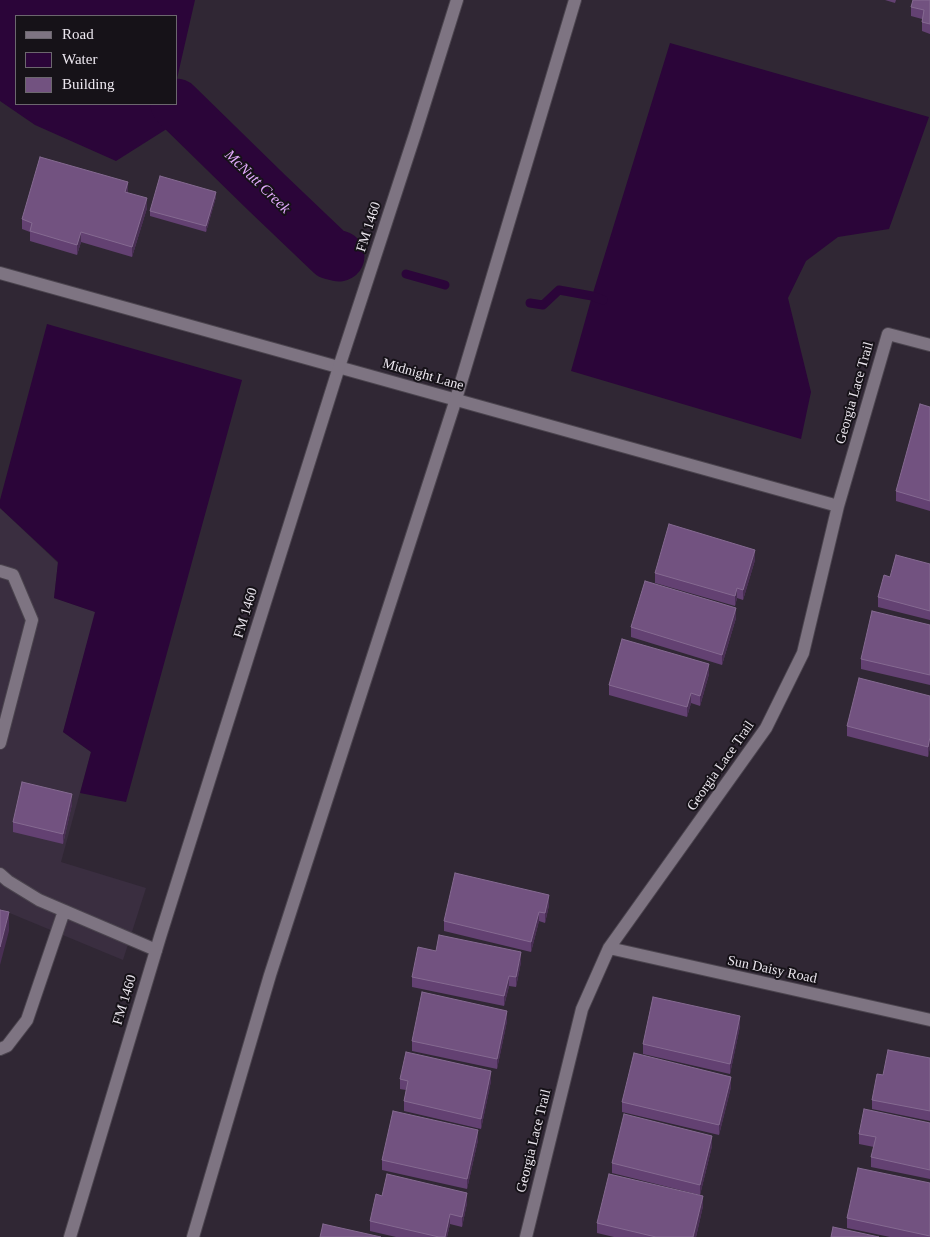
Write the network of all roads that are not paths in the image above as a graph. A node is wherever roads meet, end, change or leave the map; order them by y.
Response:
1 (457, 0) edge
2 (575, 0) edge
3 (0, 273) edge
4 (930, 345) edge
5 (340, 367) junction
6 (456, 399) junction
7 (838, 506) junction
8 (0, 571) edge
9 (0, 743) edge
10 (3, 882) edge
11 (64, 911) junction
12 (609, 948) junction
13 (156, 950) junction
14 (930, 1020) edge
15 (0, 1049) edge
16 (70, 1237) edge
17 (193, 1237) edge
18 (526, 1237) edge

1 - 5 main road, FM 1460 / FM 1460
2 - 6 main road
3 - 5 main road, Midnight Lane
4 - 7 main road, Georgia Lace Trail
5 - 6 main road, Midnight Lane
5 - 13 main road, FM 1460 / FM 1460
6 - 7 main road, Midnight Lane
6 - 17 main road
7 - 12 main road, Georgia Lace Trail
8 - 9 main road
10 - 11 main road
11 - 13 main road
11 - 15 main road
12 - 14 main road, Sun Daisy Road
12 - 18 main road, Georgia Lace Trail
13 - 16 main road, FM 1460 / FM 1460

